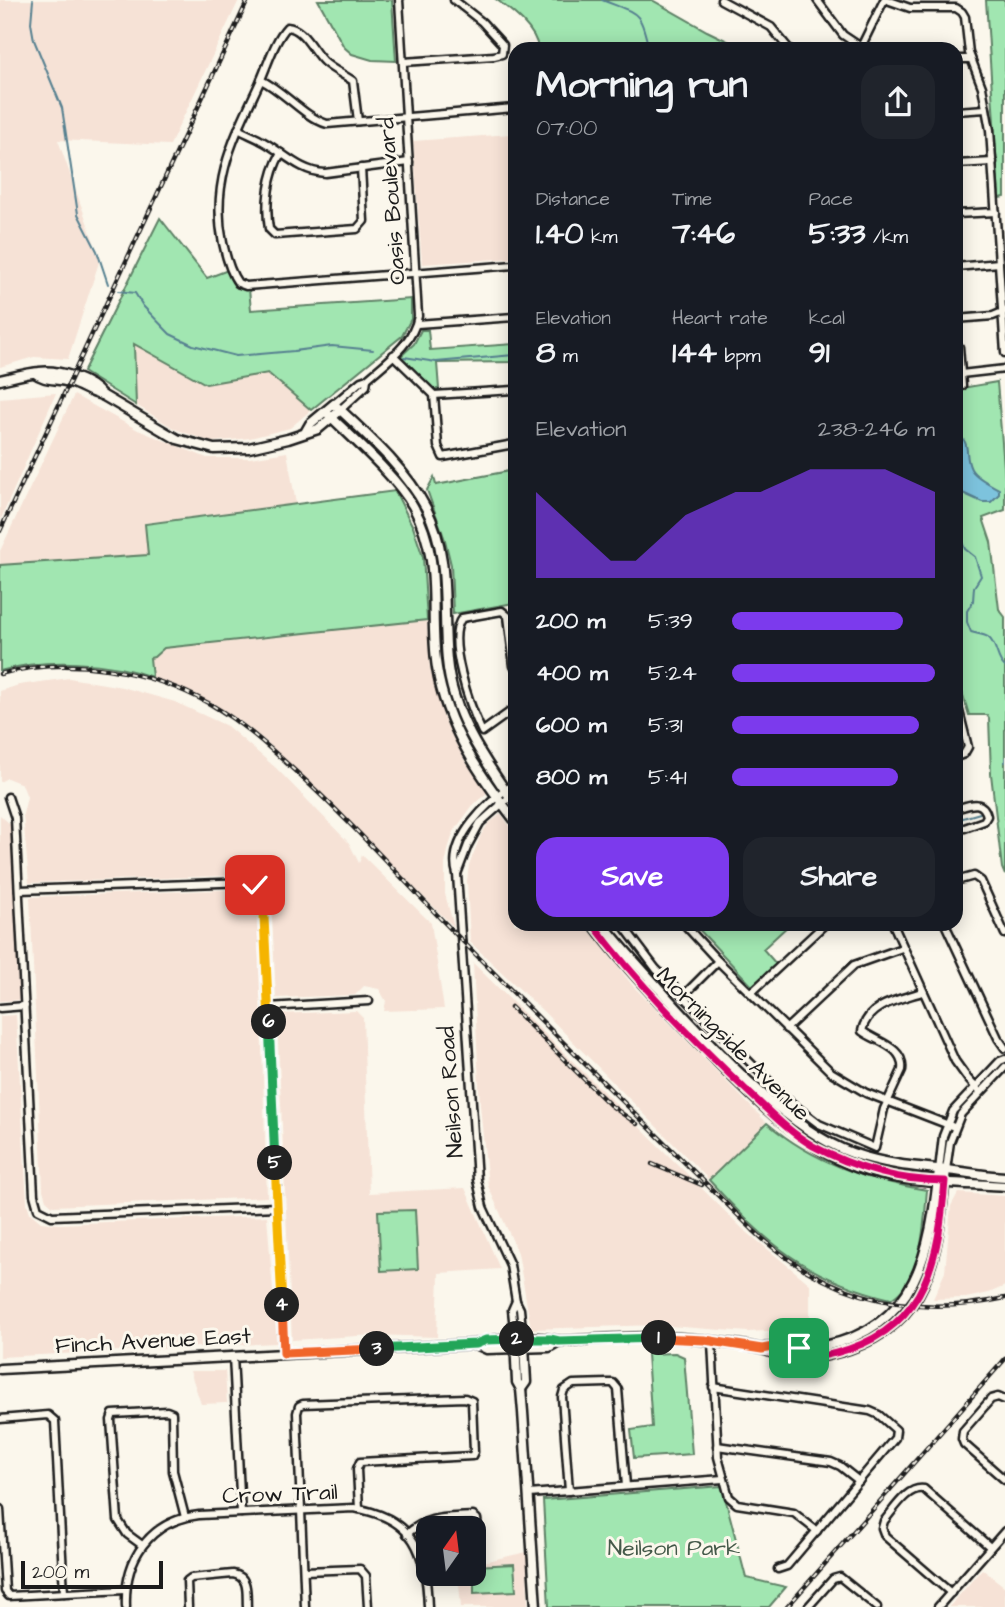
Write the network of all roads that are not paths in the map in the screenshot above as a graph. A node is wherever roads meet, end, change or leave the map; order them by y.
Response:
1 (399, 0) edge
2 (454, 0) edge
3 (721, 0) edge
4 (817, 0) edge
5 (885, 0) edge
6 (783, 42) edge
7 (853, 42) edge
8 (865, 42) edge
9 (963, 59) edge
10 (971, 59) junction
11 (403, 62) junction
12 (261, 80) junction
13 (508, 108) edge
14 (986, 109) junction
15 (963, 111) edge
16 (406, 116) junction
17 (358, 121) junction
18 (238, 130) junction
19 (281, 153) junction
20 (409, 162) junction
21 (993, 162) junction
22 (963, 164) edge
23 (361, 168) junction
24 (996, 212) junction
25 (963, 214) edge
26 (999, 263) junction
27 (508, 265) edge
28 (963, 266) edge
29 (416, 272) junction
30 (1004, 312) edge
31 (508, 317) edge
32 (963, 318) edge
33 (416, 324) junction
34 (1005, 353) edge
35 (393, 355) junction
36 (1005, 369) edge
37 (963, 374) edge
38 (0, 380) edge
39 (508, 390) edge
40 (434, 395) junction
41 (337, 407) junction
42 (329, 415) junction
43 (508, 445) edge
44 (508, 616) edge
45 (508, 713) edge
46 (963, 727) edge
47 (963, 754) edge
48 (8, 797) dead end
49 (507, 797) edge
50 (963, 807) edge
51 (963, 828) edge
52 (963, 879) edge
53 (19, 890) junction
54 (599, 931) edge
55 (609, 931) edge
56 (627, 931) edge
57 (690, 931) edge
58 (817, 931) edge
59 (896, 931) edge
60 (948, 931) edge
61 (1005, 934) edge
62 (902, 948) junction
63 (718, 961) junction
64 (922, 992) junction
65 (751, 993) junction
66 (683, 996) junction
67 (369, 1001) dead end
68 (25, 1006) junction
69 (0, 1007) edge
70 (268, 1007) junction
71 (786, 1029) junction
72 (1005, 1048) edge
73 (1005, 1059) edge
74 (1005, 1067) edge
75 (978, 1089) junction
76 (887, 1101) junction
77 (946, 1124) junction
78 (954, 1127) junction
79 (816, 1135) junction
80 (812, 1145) junction
81 (943, 1170) junction
82 (1005, 1177) edge
83 (941, 1181) junction
84 (1005, 1186) edge
85 (277, 1207) junction
86 (712, 1342) junction
87 (519, 1344) junction
88 (284, 1353) junction
89 (233, 1356) junction
90 (0, 1368) edge
91 (713, 1387) junction
92 (1005, 1400) edge
93 (0, 1419) edge
94 (717, 1446) junction
95 (723, 1479) junction
96 (1005, 1480) edge
97 (859, 1481) junction
98 (625, 1486) junction
99 (569, 1491) junction
100 (529, 1494) junction
101 (0, 1509) edge
102 (359, 1509) junction
103 (300, 1510) junction
104 (240, 1513) junction
105 (185, 1517) junction
106 (416, 1527) edge
107 (817, 1531) junction
108 (1005, 1531) edge
109 (407, 1534) junction
110 (142, 1545) junction
111 (990, 1547) junction
112 (778, 1569) dead end
113 (304, 1570) junction
114 (125, 1590) junction
115 (64, 1593) junction
116 (951, 1593) junction
117 (127, 1607) edge
118 (188, 1607) edge
119 (247, 1607) edge
120 (305, 1607) edge
121 (368, 1607) edge
122 (428, 1607) edge
123 (536, 1607) edge
124 (808, 1607) edge
125 (877, 1607) edge
126 (938, 1607) edge

1 - 11 street, Oasis Boulevard
2 - 11 street
3 - 6 street
4 - 7 street
5 - 8 street
5 - 10 street
9 - 10 street
10 - 14 street
11 - 16 street, Oasis Boulevard
12 - 17 street
12 - 17 street
12 - 18 street
13 - 16 street
14 - 15 street
14 - 21 street
16 - 17 street
16 - 20 street, Oasis Boulevard
18 - 19 street
18 - 29 street
19 - 23 street
19 - 23 street
20 - 23 street
20 - 29 street, Oasis Boulevard
21 - 22 street
21 - 24 street
24 - 25 street
24 - 26 street
26 - 28 street
26 - 30 street
27 - 29 street
29 - 33 street, Oasis Boulevard
30 - 32 street
30 - 34 street
31 - 33 street
33 - 35 street
35 - 40 street
35 - 41 street
36 - 37 street
38 - 42 main road
39 - 40 street
40 - 43 street
41 - 42 main road
41 - 49 main road
42 - 49 main road
44 - 45 street
46 - 47 street
48 - 53 street
49 - 87 street, Neilson Road
50 - 51 street
52 - 61 street
53 - 68 street
53 - 70 street
54 - 80 main road, Morningside Avenue
55 - 79 main road, Morningside Avenue
56 - 66 street
57 - 63 street
58 - 65 street
59 - 62 street
60 - 72 street
62 - 64 street
62 - 71 street
63 - 65 street
63 - 66 street
64 - 75 street
64 - 76 street
65 - 71 street
66 - 76 street
67 - 70 street
68 - 69 street
68 - 85 street
70 - 85 street
71 - 76 street
73 - 75 street
74 - 75 street
75 - 77 street
75 - 78 street
76 - 77 street
77 - 78 street
77 - 81 street
78 - 81 street
79 - 80 main road
79 - 81 main road, Morningside Avenue
80 - 83 main road, Morningside Avenue
81 - 82 main road, Morningside Avenue
81 - 83 main road, Finch Avenue East
83 - 84 main road, Morningside Avenue
83 - 86 main road, Finch Avenue East
85 - 88 street
86 - 87 main road, Finch Avenue East
86 - 91 street
87 - 88 main road, Finch Avenue East
87 - 100 main road, Neilson Road
88 - 89 main road, Finch Avenue East
89 - 90 main road, Finch Avenue East
89 - 104 street
91 - 94 street
91 - 97 street
92 - 96 street
93 - 115 street
94 - 95 street
94 - 97 street
95 - 98 street
95 - 107 street
97 - 107 street
98 - 99 street
98 - 99 street
99 - 100 street
100 - 123 main road, Neilson Road
101 - 115 street
102 - 103 street, Crow Trail
102 - 103 street
102 - 109 street, Crow Trail
103 - 104 street, Crow Trail
103 - 113 street
104 - 105 street, Crow Trail
105 - 110 street, Crow Trail
105 - 110 street
106 - 109 street
107 - 112 street
108 - 111 street
109 - 122 street, Crow Trail
110 - 114 street, Crow Trail
111 - 116 street
111 - 116 street
113 - 120 street
113 - 121 street
114 - 115 street
114 - 117 street, Crow Trail
116 - 126 street
118 - 119 street
124 - 125 street

